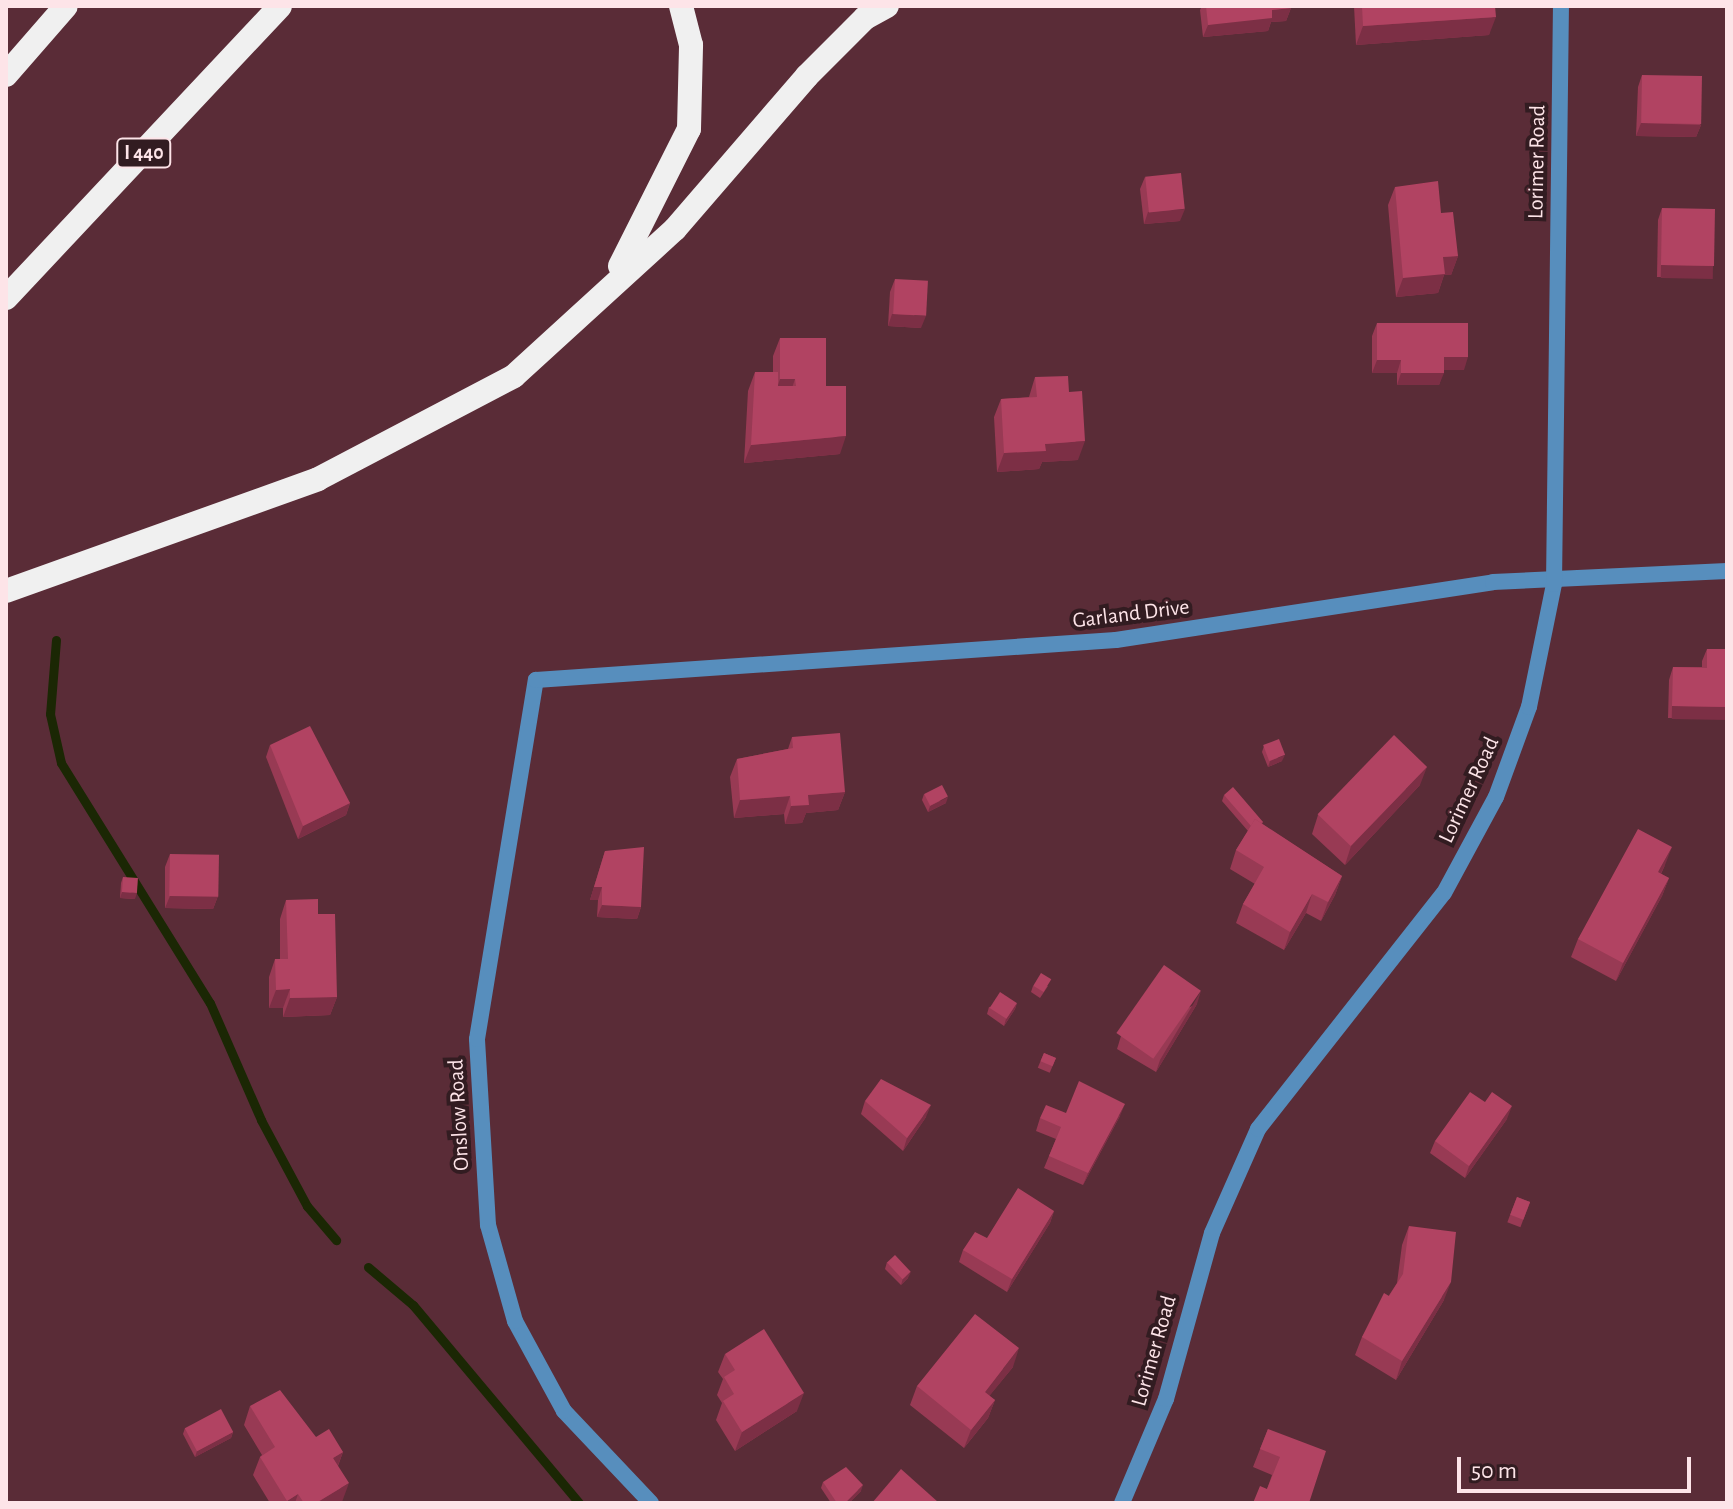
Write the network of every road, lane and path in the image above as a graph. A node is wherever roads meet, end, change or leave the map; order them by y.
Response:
1 (66, 6) edge
2 (280, 6) edge
3 (681, 6) edge
4 (887, 6) edge
5 (1561, 6) edge
6 (6, 75) edge
7 (613, 279) junction
8 (6, 298) edge
9 (1727, 571) edge
10 (1554, 584) junction
11 (6, 591) edge
12 (536, 680) joint
13 (651, 1503) edge
14 (1122, 1503) edge

1 - 6 highway
2 - 8 highway, I 440
3 - 7 highway
4 - 7 highway
5 - 10 street, Lorimer Road
7 - 11 highway
9 - 10 street, Garland Drive
10 - 12 street, Garland Drive
10 - 14 street, Lorimer Road
12 - 13 street, Onslow Road

